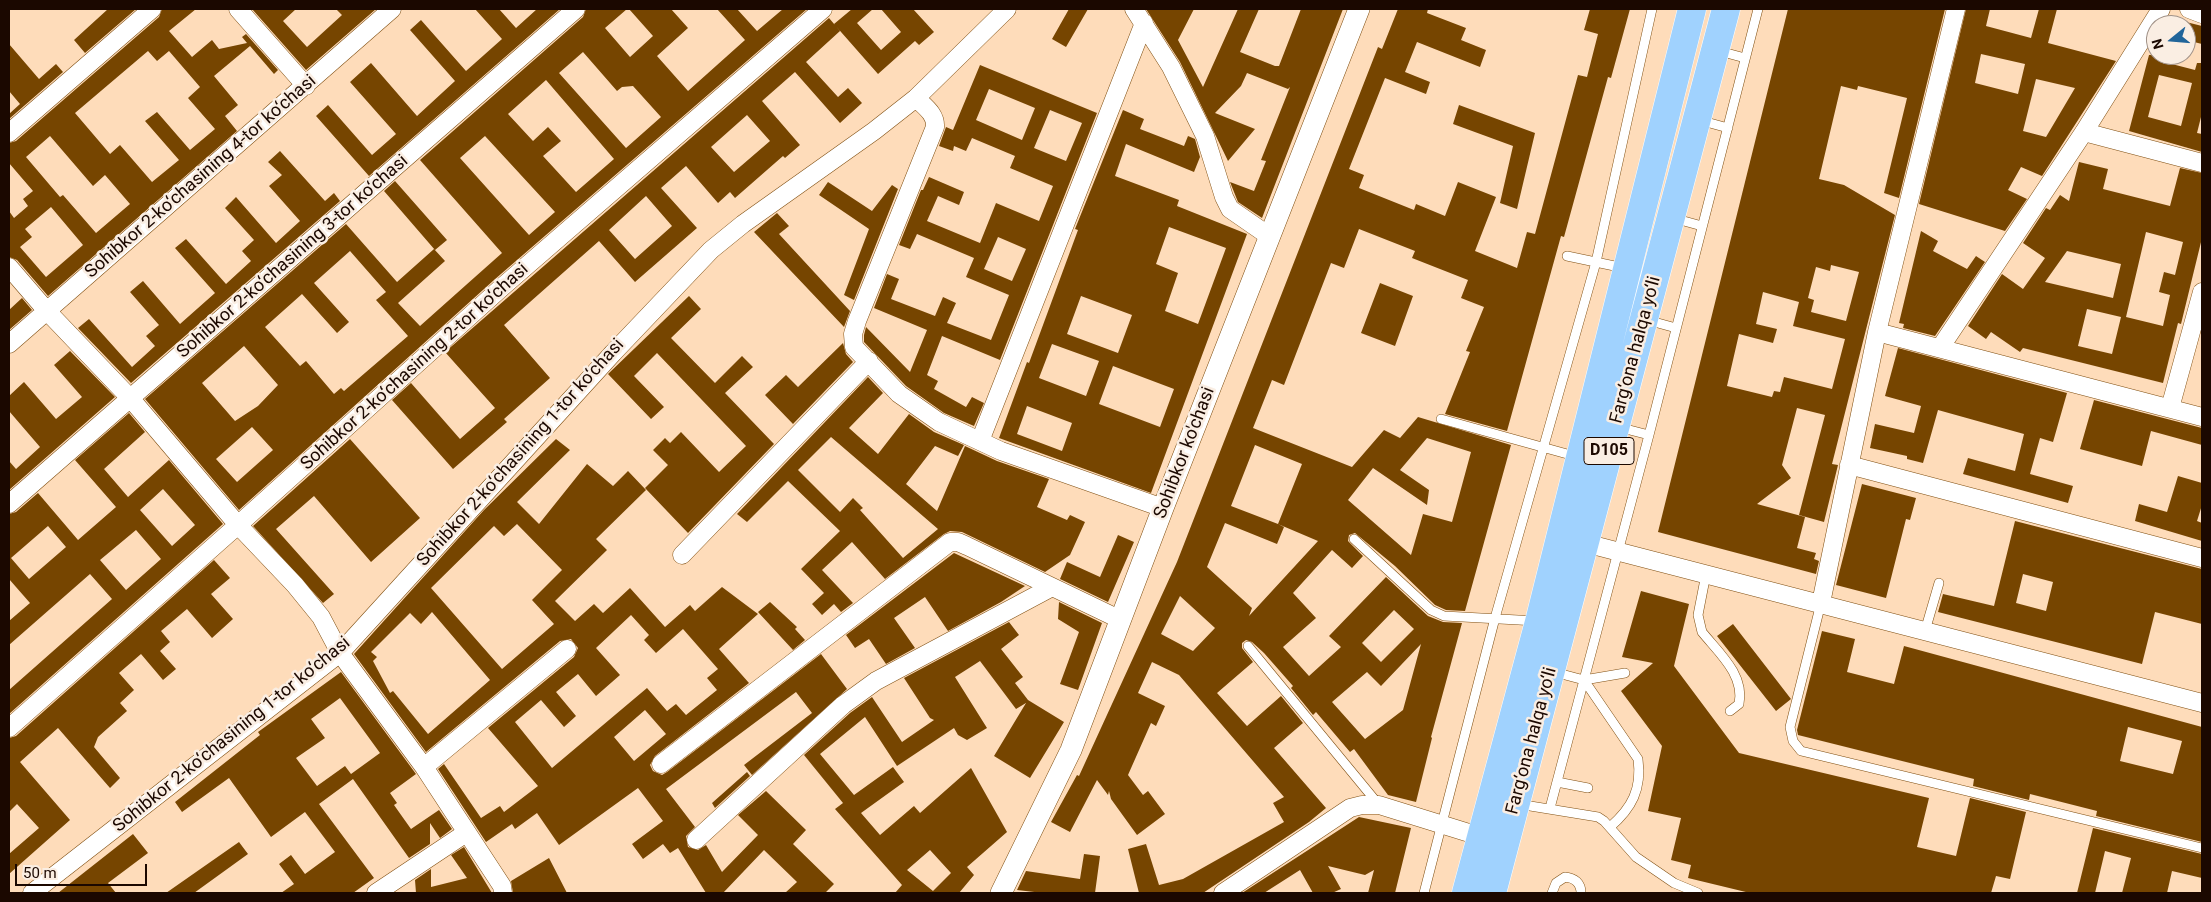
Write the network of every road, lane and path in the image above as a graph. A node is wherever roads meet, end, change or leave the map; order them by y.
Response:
1 (152, 9) edge
2 (238, 9) edge
3 (392, 9) edge
4 (576, 9) edge
5 (823, 9) edge
6 (1007, 9) edge
7 (1134, 9) edge
8 (1358, 9) edge
9 (1652, 9) edge
10 (1692, 9) edge
11 (1726, 9) edge
12 (1757, 9) edge
13 (1956, 9) edge
14 (2161, 9) edge
15 (2189, 9) edge
16 (2202, 14) edge
17 (1144, 24) junction
18 (1715, 50) junction
19 (1745, 58) junction
20 (306, 86) junction
21 (916, 98) junction
22 (1697, 119) junction
23 (1728, 128) junction
24 (2084, 132) junction
25 (9, 133) edge
26 (2202, 162) edge
27 (1671, 217) junction
28 (1702, 226) junction
29 (1269, 236) junction
30 (1567, 256) dead end
31 (1596, 262) junction
32 (9, 266) edge
33 (1629, 269) junction
34 (2202, 292) edge
35 (46, 310) junction
36 (1644, 319) junction
37 (1676, 328) junction
38 (1877, 332) junction
39 (9, 344) edge
40 (1940, 348) junction
41 (869, 361) junction
42 (131, 398) junction
43 (2170, 408) junction
44 (2202, 417) edge
45 (1441, 419) dead end
46 (1615, 426) junction
47 (1649, 435) junction
48 (980, 441) junction
49 (1544, 448) junction
50 (1580, 458) junction
51 (1850, 465) junction
52 (9, 504) edge
53 (1163, 508) junction
54 (238, 525) junction
55 (1354, 539) dead end
56 (1584, 542) junction
57 (1618, 551) junction
58 (682, 556) dead end
59 (2202, 558) edge
60 (1706, 574) junction
61 (1939, 583) dead end
62 (1052, 587) junction
63 (1821, 603) junction
64 (1495, 618) junction
65 (1121, 620) junction
66 (1540, 622) junction
67 (1925, 630) junction
68 (1248, 646) dead end
69 (567, 649) dead end
70 (340, 653) junction
71 (1550, 671) junction
72 (1625, 673) dead end
73 (1584, 680) junction
74 (2202, 703) edge
75 (1730, 711) dead end
76 (9, 728) edge
77 (661, 764) dead end
78 (424, 767) junction
79 (1557, 782) junction
80 (1588, 788) dead end
81 (1516, 803) junction
82 (1379, 805) junction
83 (1550, 808) junction
84 (1441, 825) junction
85 (1610, 827) junction
86 (466, 833) junction
87 (1482, 837) junction
88 (696, 840) dead end
89 (2202, 848) edge
90 (32, 893) edge
91 (376, 893) edge
92 (504, 893) edge
93 (1001, 893) edge
94 (1223, 893) edge
95 (1424, 893) edge
96 (1466, 893) edge
97 (1492, 893) edge
98 (1552, 893) edge
99 (1581, 893) edge
100 (1698, 893) edge

1 - 25 street
2 - 20 street
3 - 20 street, Sohibkor 2-ko‘chasining 4-tor ko‘chasi
4 - 42 street, Sohibkor 2-ko‘chasining 3-tor ko‘chasi
5 - 54 street, Sohibkor 2-ko‘chasining 2-tor ko‘chasi
6 - 21 street, Sohibkor 2-ko‘chasining 1-tor ko‘chasi
7 - 17 street
8 - 29 street, Sohibkor ko'chasi
9 - 31 lane
10 - 33 highway, Farg‘ona halqa yo‘li / D105
11 - 18 highway, Farg‘ona halqa yo‘li / D105
12 - 19 lane
13 - 38 street
14 - 24 street
15 - 16 street
17 - 29 street
17 - 48 street
18 - 19 lane
18 - 22 highway, Farg‘ona halqa yo‘li / D105
19 - 23 lane
20 - 35 street, Sohibkor 2-ko‘chasining 4-tor ko‘chasi
21 - 41 street
21 - 70 street, Sohibkor 2-ko‘chasining 1-tor ko‘chasi
22 - 23 lane
22 - 27 highway, Farg‘ona halqa yo‘li / D105
23 - 28 lane
24 - 26 street
24 - 40 street
27 - 28 lane
27 - 36 highway, Farg‘ona halqa yo‘li / D105
28 - 37 lane
29 - 53 street, Sohibkor ko'chasi
30 - 31 lane
31 - 33 lane
31 - 49 lane
32 - 35 street
33 - 50 highway, Farg‘ona halqa yo‘li / D105
34 - 43 street
35 - 39 street, Sohibkor 2-ko‘chasining 4-tor ko‘chasi
35 - 42 street
36 - 37 lane
36 - 46 highway, Farg‘ona halqa yo‘li / D105
37 - 47 lane
38 - 40 street
38 - 51 street
40 - 43 street
41 - 48 street
41 - 58 street
42 - 52 street, Sohibkor 2-ko‘chasining 3-tor ko‘chasi
42 - 54 street
43 - 44 street
45 - 49 lane
46 - 47 lane
46 - 56 highway, Farg‘ona halqa yo‘li / D105
47 - 57 lane
48 - 53 street
49 - 50 lane
49 - 64 lane
50 - 66 highway, Farg‘ona halqa yo‘li / D105
51 - 59 street
51 - 63 street
53 - 65 street, Sohibkor ko'chasi
54 - 70 street
54 - 76 street, Sohibkor 2-ko‘chasining 2-tor ko‘chasi
55 - 64 lane
56 - 57 street
56 - 71 highway, Farg‘ona halqa yo‘li / D105
57 - 60 street
57 - 73 lane
60 - 63 street
60 - 75 lane
61 - 67 lane
62 - 65 street
62 - 77 street
62 - 88 street
63 - 67 street
63 - 89 lane
64 - 66 lane
64 - 84 lane
65 - 93 street, Sohibkor ko'chasi
66 - 87 highway, Farg‘ona halqa yo‘li / D105
67 - 74 street
68 - 82 lane
69 - 78 street
70 - 78 street
70 - 90 street, Sohibkor 2-ko‘chasining 1-tor ko‘chasi
71 - 73 lane
71 - 81 highway, Farg‘ona halqa yo‘li / D105
72 - 73 lane
73 - 79 lane
73 - 85 lane
78 - 86 street
79 - 80 lane
79 - 83 lane
81 - 83 lane
81 - 97 highway, Farg‘ona halqa yo‘li / D105
82 - 84 street
82 - 94 street
83 - 85 lane
84 - 87 street
84 - 95 lane
85 - 100 lane
86 - 91 street
86 - 92 street
87 - 96 highway, Farg‘ona halqa yo‘li / D105
98 - 99 lane

